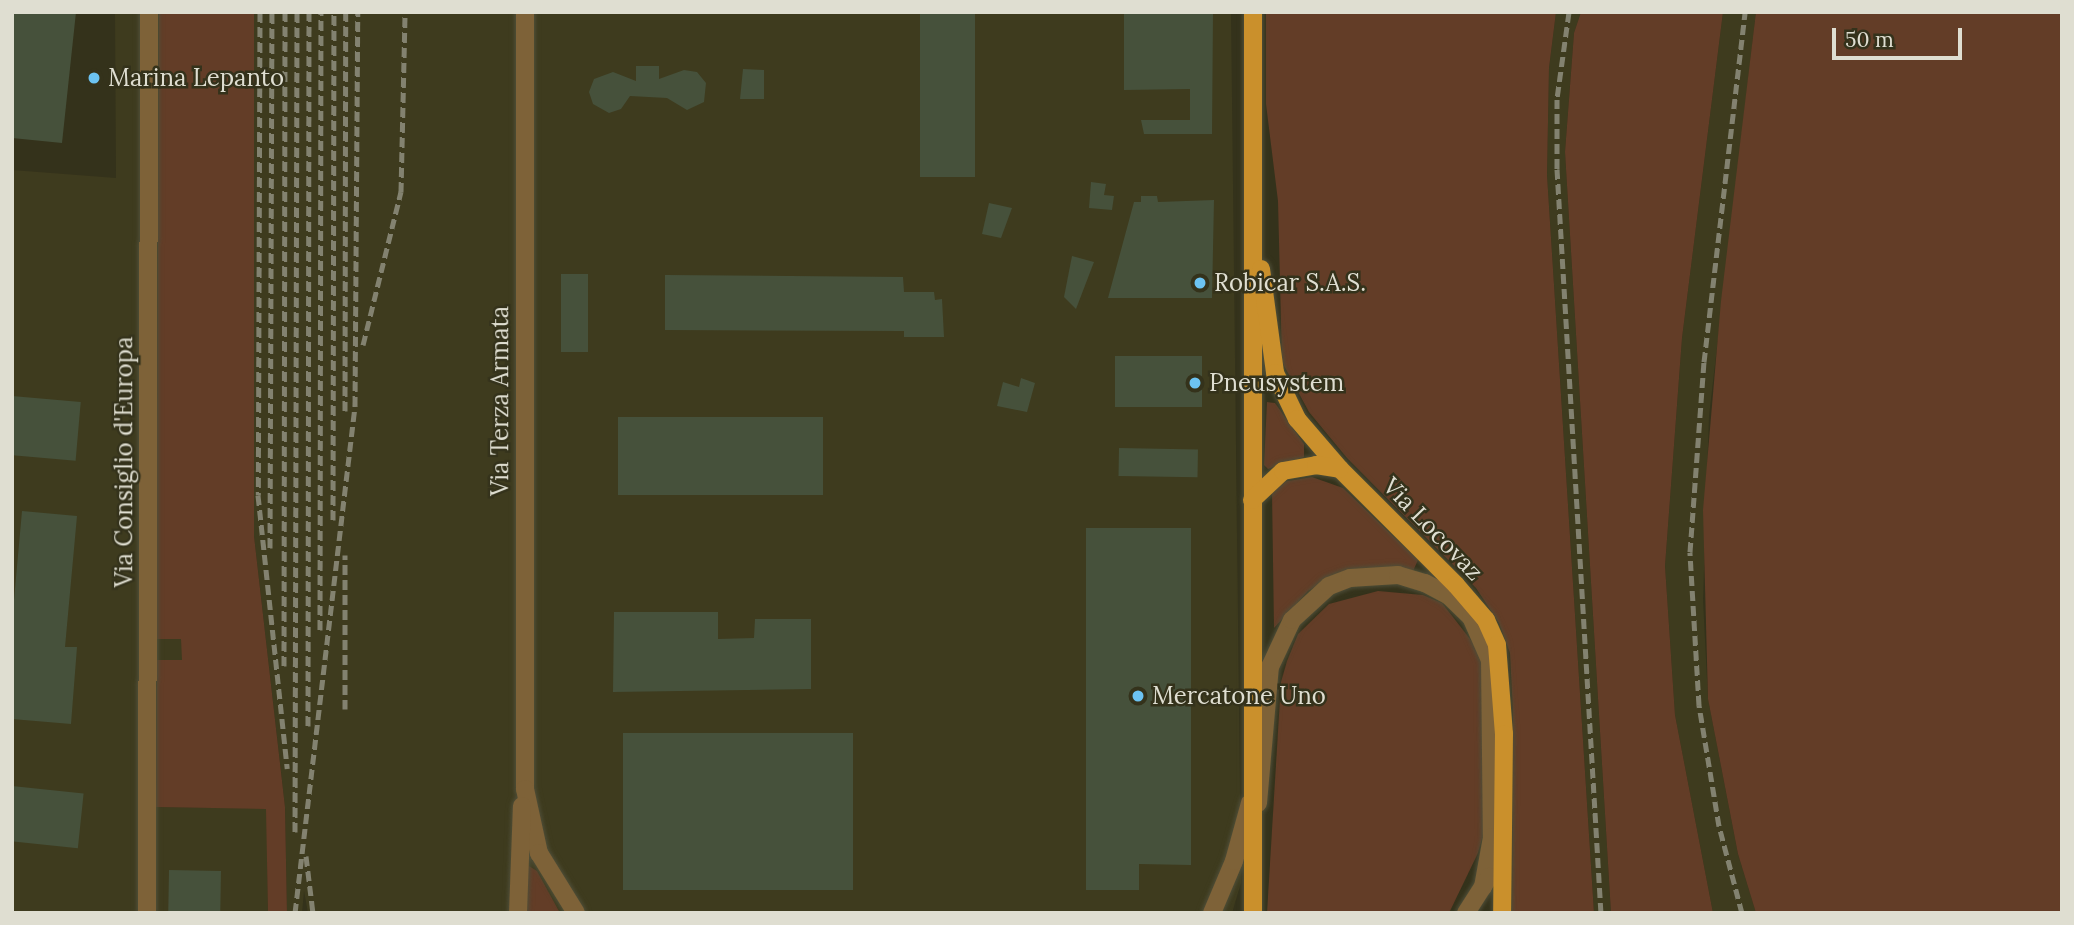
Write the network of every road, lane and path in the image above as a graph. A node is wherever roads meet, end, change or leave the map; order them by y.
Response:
1 (149, 12) edge
2 (525, 12) edge
3 (1253, 12) edge
4 (1252, 202) junction
5 (1340, 469) junction
6 (1252, 500) junction
7 (525, 789) junction
8 (1252, 793) junction
9 (1253, 829) junction
10 (1503, 850) junction
11 (1483, 887) junction
12 (147, 913) edge
13 (518, 913) edge
14 (576, 913) edge
15 (1212, 913) edge
16 (1253, 913) edge
17 (1466, 913) edge
18 (1502, 913) edge

1 - 12 street, Via Consiglio d'Europa
2 - 7 street, Via Terza Armata
3 - 4 main road
4 - 5 main road, Via Locovaz
4 - 6 main road
5 - 6 main road
5 - 10 main road, Via Locovaz
6 - 8 main road
7 - 13 street, Via Terza Armata
7 - 14 street, Via Terza Armata
8 - 9 main road
8 - 15 street
9 - 11 street, Via Locovaz
9 - 16 main road
10 - 11 street
10 - 18 main road, Via Locovaz
11 - 17 street

